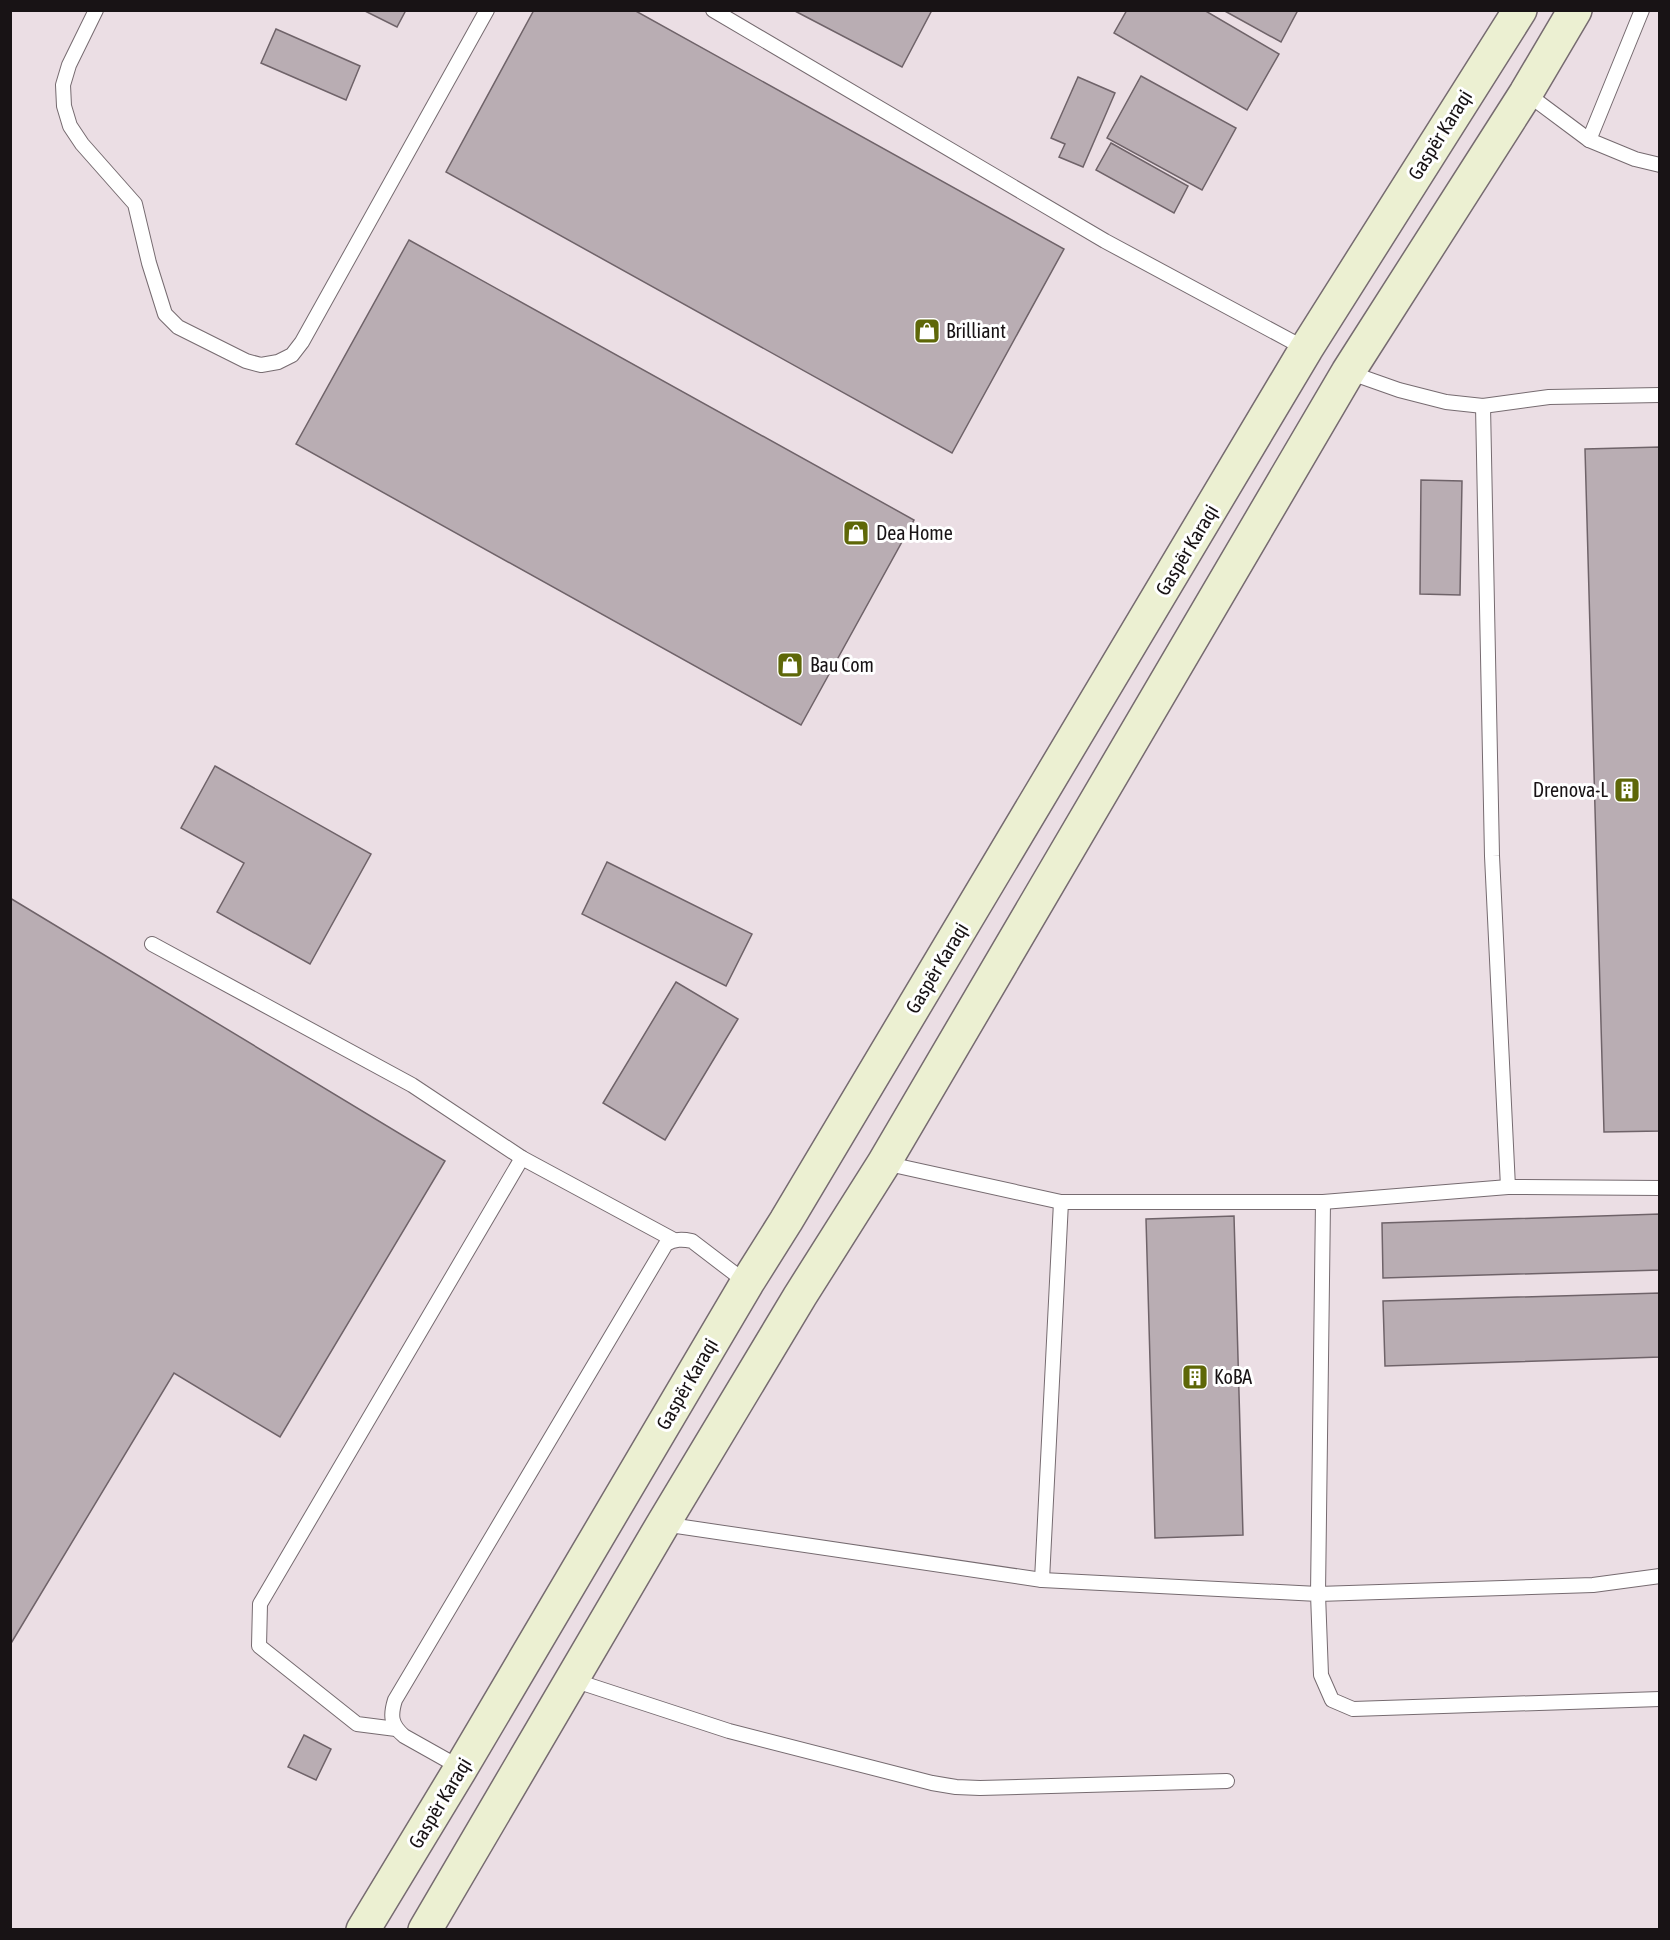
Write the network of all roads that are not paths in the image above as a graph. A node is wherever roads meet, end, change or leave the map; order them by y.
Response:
1 (96, 10) edge
2 (487, 10) edge
3 (713, 10) edge
4 (1520, 10) edge
5 (1575, 10) edge
6 (1642, 10) edge
7 (1526, 93) junction
8 (1589, 140) junction
9 (1659, 165) edge
10 (1306, 349) junction
11 (1348, 372) junction
12 (1659, 395) edge
13 (1483, 406) junction
14 (152, 944) dead end
15 (522, 1158) junction
16 (884, 1163) junction
17 (1508, 1187) junction
18 (1659, 1188) edge
19 (1061, 1202) junction
20 (1323, 1202) junction
21 (674, 1240) junction
22 (747, 1283) junction
23 (663, 1524) junction
24 (1659, 1576) edge
25 (1042, 1580) junction
26 (1318, 1594) junction
27 (573, 1680) junction
28 (1659, 1699) edge
29 (396, 1729) junction
30 (461, 1768) junction
31 (1227, 1781) dead end
32 (363, 1929) edge
33 (425, 1929) edge

1 - 2 lane
3 - 10 lane
4 - 10 main road, Gaspër Karaqi
5 - 7 main road
6 - 8 lane
7 - 8 lane
7 - 11 main road
8 - 9 lane
10 - 22 main road, Gaspër Karaqi
11 - 13 lane
11 - 16 main road
12 - 13 lane
13 - 17 lane
14 - 15 lane
15 - 21 lane
15 - 29 lane
16 - 19 lane
16 - 23 main road
17 - 18 lane
17 - 20 lane
19 - 20 lane
19 - 25 lane
20 - 26 lane
21 - 22 lane
21 - 29 lane
22 - 30 main road, Gaspër Karaqi
23 - 25 lane
23 - 27 main road
24 - 26 lane
25 - 26 lane
26 - 28 lane
27 - 31 lane
27 - 33 main road
29 - 30 lane
30 - 32 main road, Gaspër Karaqi

